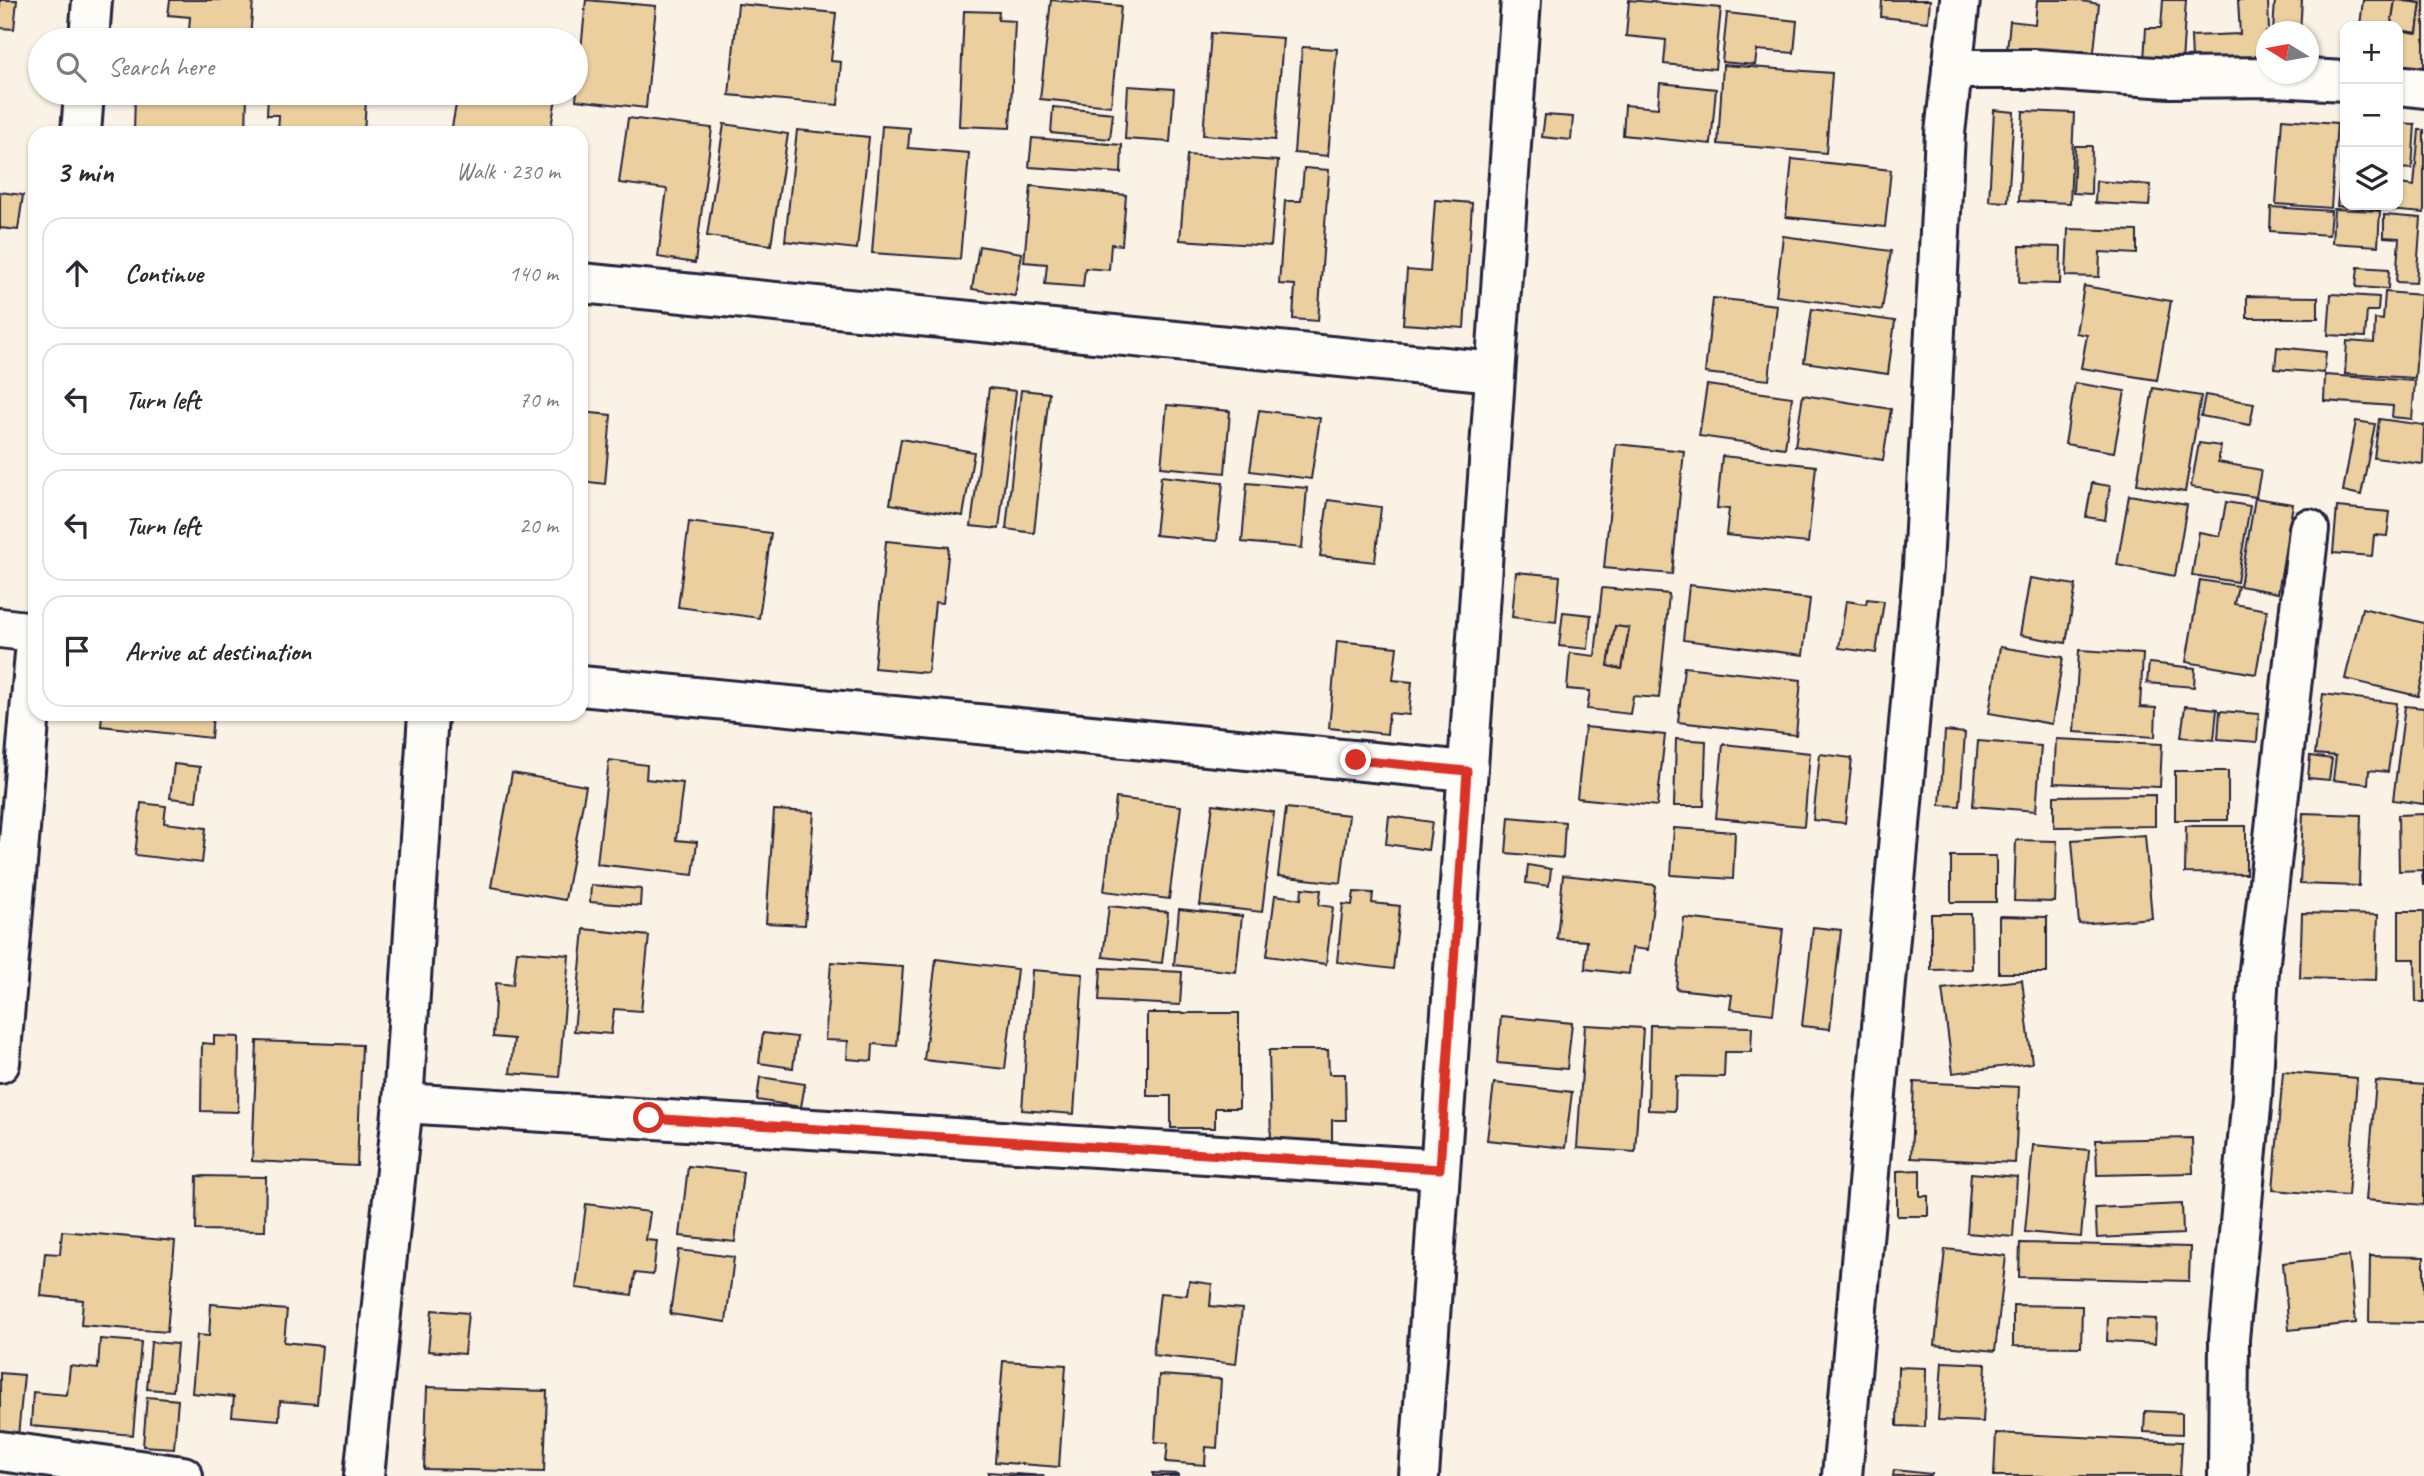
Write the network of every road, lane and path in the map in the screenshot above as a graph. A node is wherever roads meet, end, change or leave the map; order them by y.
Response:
1 (92, 0) edge
2 (1521, 0) edge
3 (1960, 0) edge
4 (90, 28) edge
5 (1952, 69) junction
6 (2340, 81) edge
7 (2403, 86) edge
8 (2424, 88) edge
9 (83, 105) edge
10 (82, 126) edge
11 (588, 284) edge
12 (1495, 372) junction
13 (2309, 529) dead end
14 (0, 628) edge
15 (28, 631) edge
16 (588, 687) edge
17 (29, 721) edge
18 (428, 721) edge
19 (1467, 771) junction
20 (0, 1063) edge
21 (404, 1102) junction
22 (1440, 1169) junction
23 (0, 1451) edge
24 (183, 1476) edge
25 (364, 1476) edge
26 (1419, 1476) edge
27 (1842, 1476) edge
28 (2228, 1476) edge

1 - 4 street
2 - 12 street
3 - 5 street
5 - 6 street
5 - 27 street
7 - 8 street
9 - 10 street
11 - 12 street
12 - 19 street
13 - 28 street
14 - 15 street
16 - 19 street
17 - 20 street
18 - 21 street
19 - 22 street
21 - 22 street
21 - 25 street
22 - 26 street
23 - 24 street

